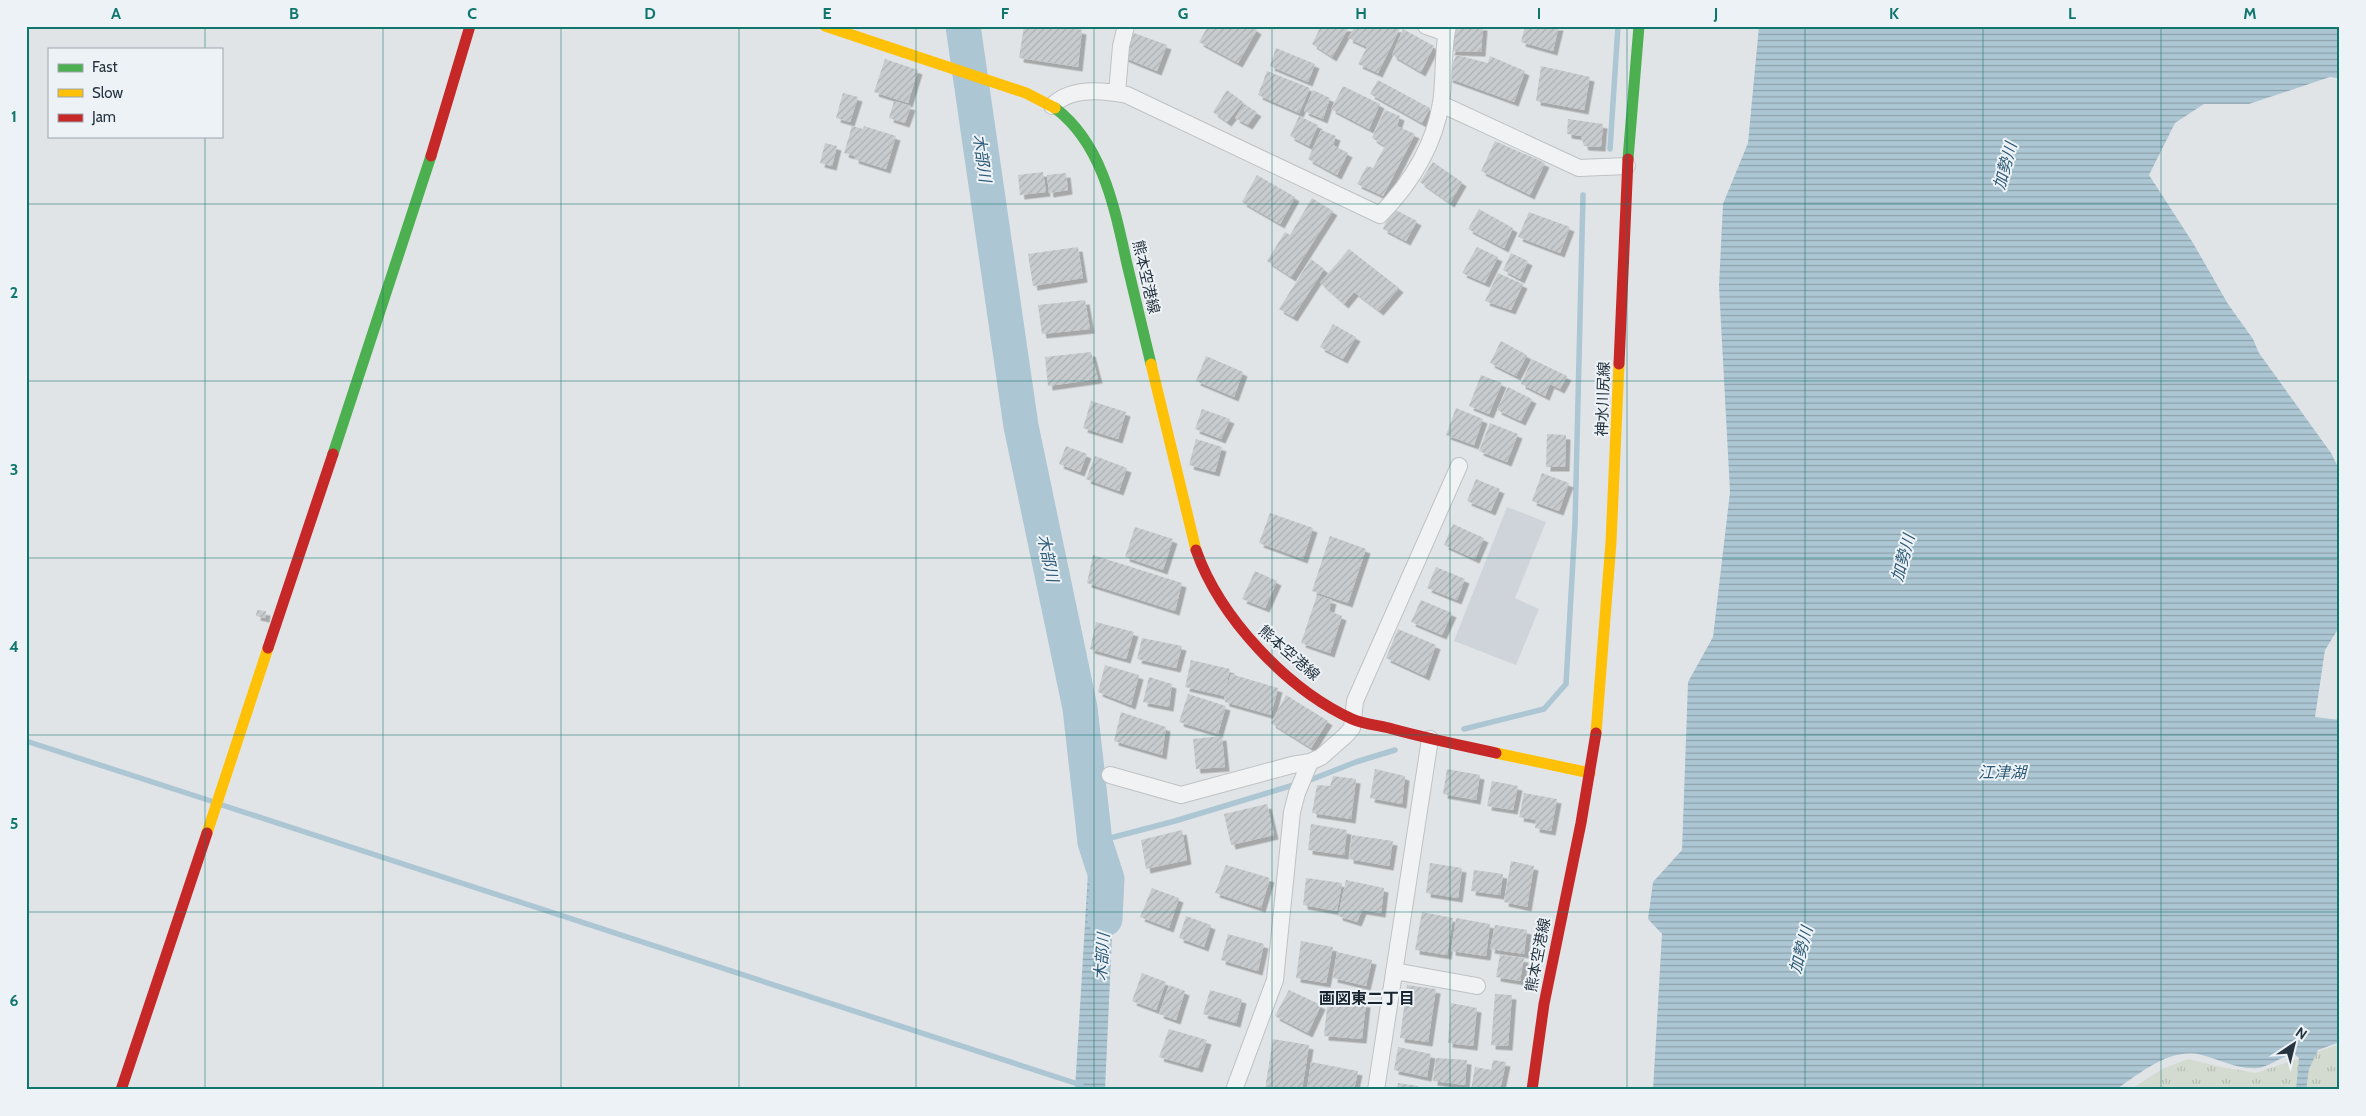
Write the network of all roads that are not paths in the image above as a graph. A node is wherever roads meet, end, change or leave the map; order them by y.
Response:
1 (470, 26) edge
2 (825, 26) edge
3 (1126, 26) edge
4 (1426, 26) edge
5 (1639, 26) edge
6 (1447, 30) edge
7 (1118, 93) junction
8 (1441, 104) junction
9 (1052, 106) junction
10 (1627, 166) junction
11 (1459, 466) dead end
12 (1353, 719) junction
13 (1430, 740) junction
14 (1309, 766) junction
15 (1590, 773) junction
16 (1110, 775) dead end
17 (1394, 971) junction
18 (1477, 986) dead end
19 (122, 1090) edge
20 (1234, 1090) edge
21 (1376, 1090) edge
22 (1532, 1090) edge

1 - 19 main road
2 - 9 main road, 熊本空港線
3 - 7 street
4 - 6 street
5 - 10 main road, 神水川尻線
6 - 8 street
7 - 8 street
7 - 9 street
8 - 10 street
9 - 12 main road, 熊本空港線
10 - 15 main road, 神水川尻線
11 - 12 street
12 - 13 main road, 熊本空港線
12 - 14 street
13 - 15 main road, 熊本空港線
13 - 17 street
14 - 16 street
14 - 20 street
15 - 22 main road, 熊本空港線
17 - 18 street
17 - 21 street

